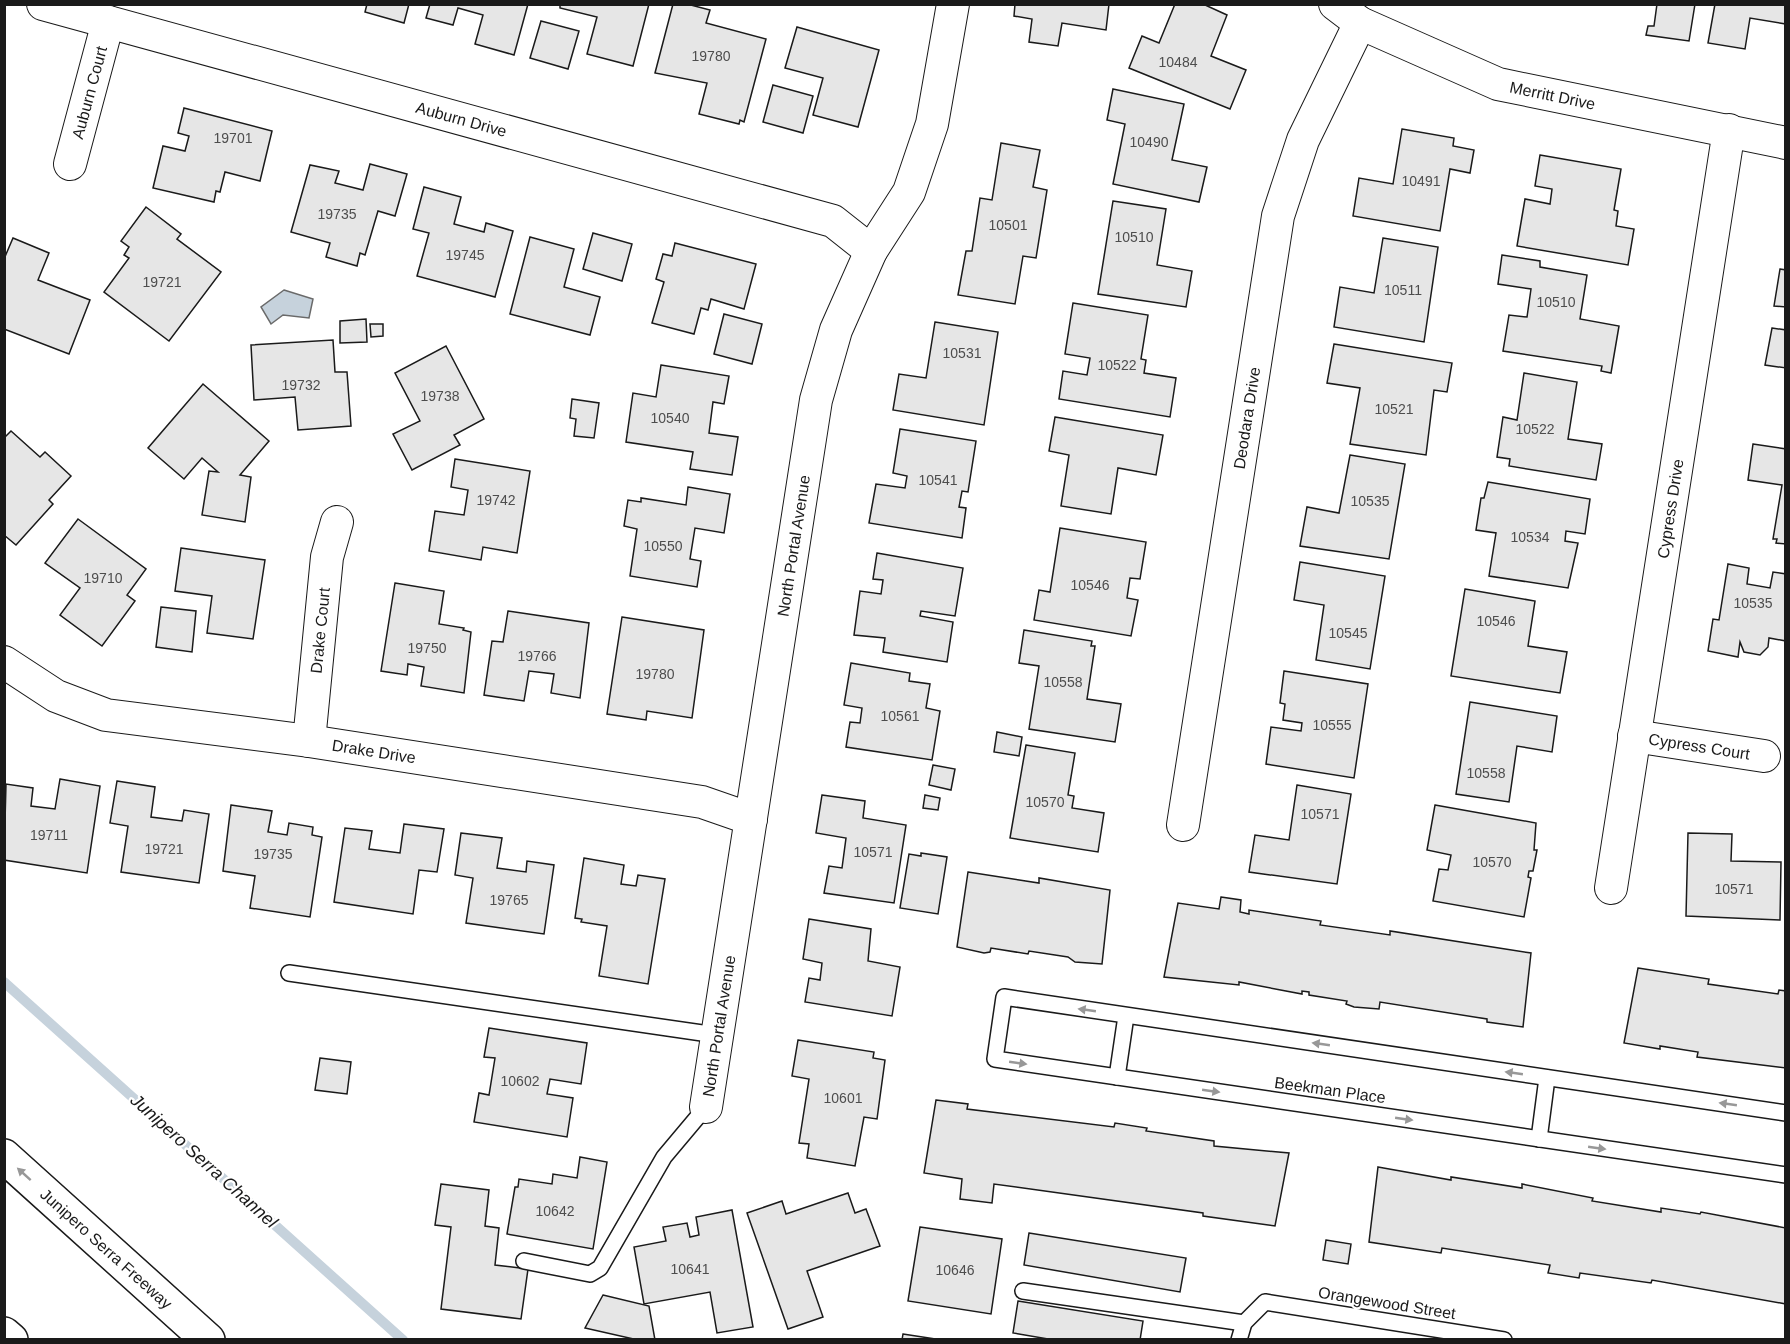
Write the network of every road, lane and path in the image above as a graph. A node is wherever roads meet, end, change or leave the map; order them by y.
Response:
1 (43, 4) edge
2 (953, 4) edge
3 (1335, 4) edge
4 (108, 22) junction
5 (1360, 23) junction
6 (1729, 130) junction
7 (1785, 143) edge
8 (70, 164) dead end
9 (871, 251) junction
10 (337, 522) dead end
11 (4, 662) edge
12 (1634, 736) junction
13 (309, 741) junction
14 (1764, 756) dead end
15 (751, 819) junction
16 (1183, 825) dead end
17 (1611, 888) dead end
18 (290, 973) dead end
19 (1126, 1016) junction
20 (716, 1035) junction
21 (1117, 1077) junction
22 (1547, 1078) junction
23 (706, 1107) joint
24 (1785, 1113) edge
25 (1539, 1139) junction
26 (4, 1156) edge
27 (1785, 1175) edge
28 (524, 1261) dead end
29 (1023, 1291) dead end
30 (1244, 1323) junction
31 (4, 1334) edge
32 (11, 1340) edge
33 (208, 1340) edge
34 (1239, 1340) edge
35 (1504, 1340) edge

1 - 4 street, Auburn Drive
2 - 9 street, North Portal Avenue
3 - 5 street, Merritt Drive
4 - 8 street, Auburn Court
4 - 9 street, Auburn Drive
5 - 6 street, Merritt Drive
5 - 16 street, Deodara Drive
6 - 7 street, Merritt Drive
6 - 12 street, Cypress Drive
9 - 15 street, North Portal Avenue
10 - 13 street, Drake Court
11 - 13 street, Drake Drive
12 - 14 street, Cypress Court
12 - 17 street, Cypress Drive
13 - 15 street, Drake Drive
15 - 20 street, North Portal Avenue
18 - 20 lane
19 - 21 lane
19 -> 21 lane, Beekman Place
22 -> 19 lane, Beekman Place
20 - 23 street, North Portal Avenue
21 -> 25 lane, Beekman Place
24 -> 22 lane, Beekman Place
22 - 25 lane
23 - 28 lane
25 -> 27 lane, Beekman Place
33 -> 26 highway, Junipero Serra Freeway
29 - 30 lane
30 - 34 lane
30 - 35 lane, Orangewood Street
31 - 32 highway

